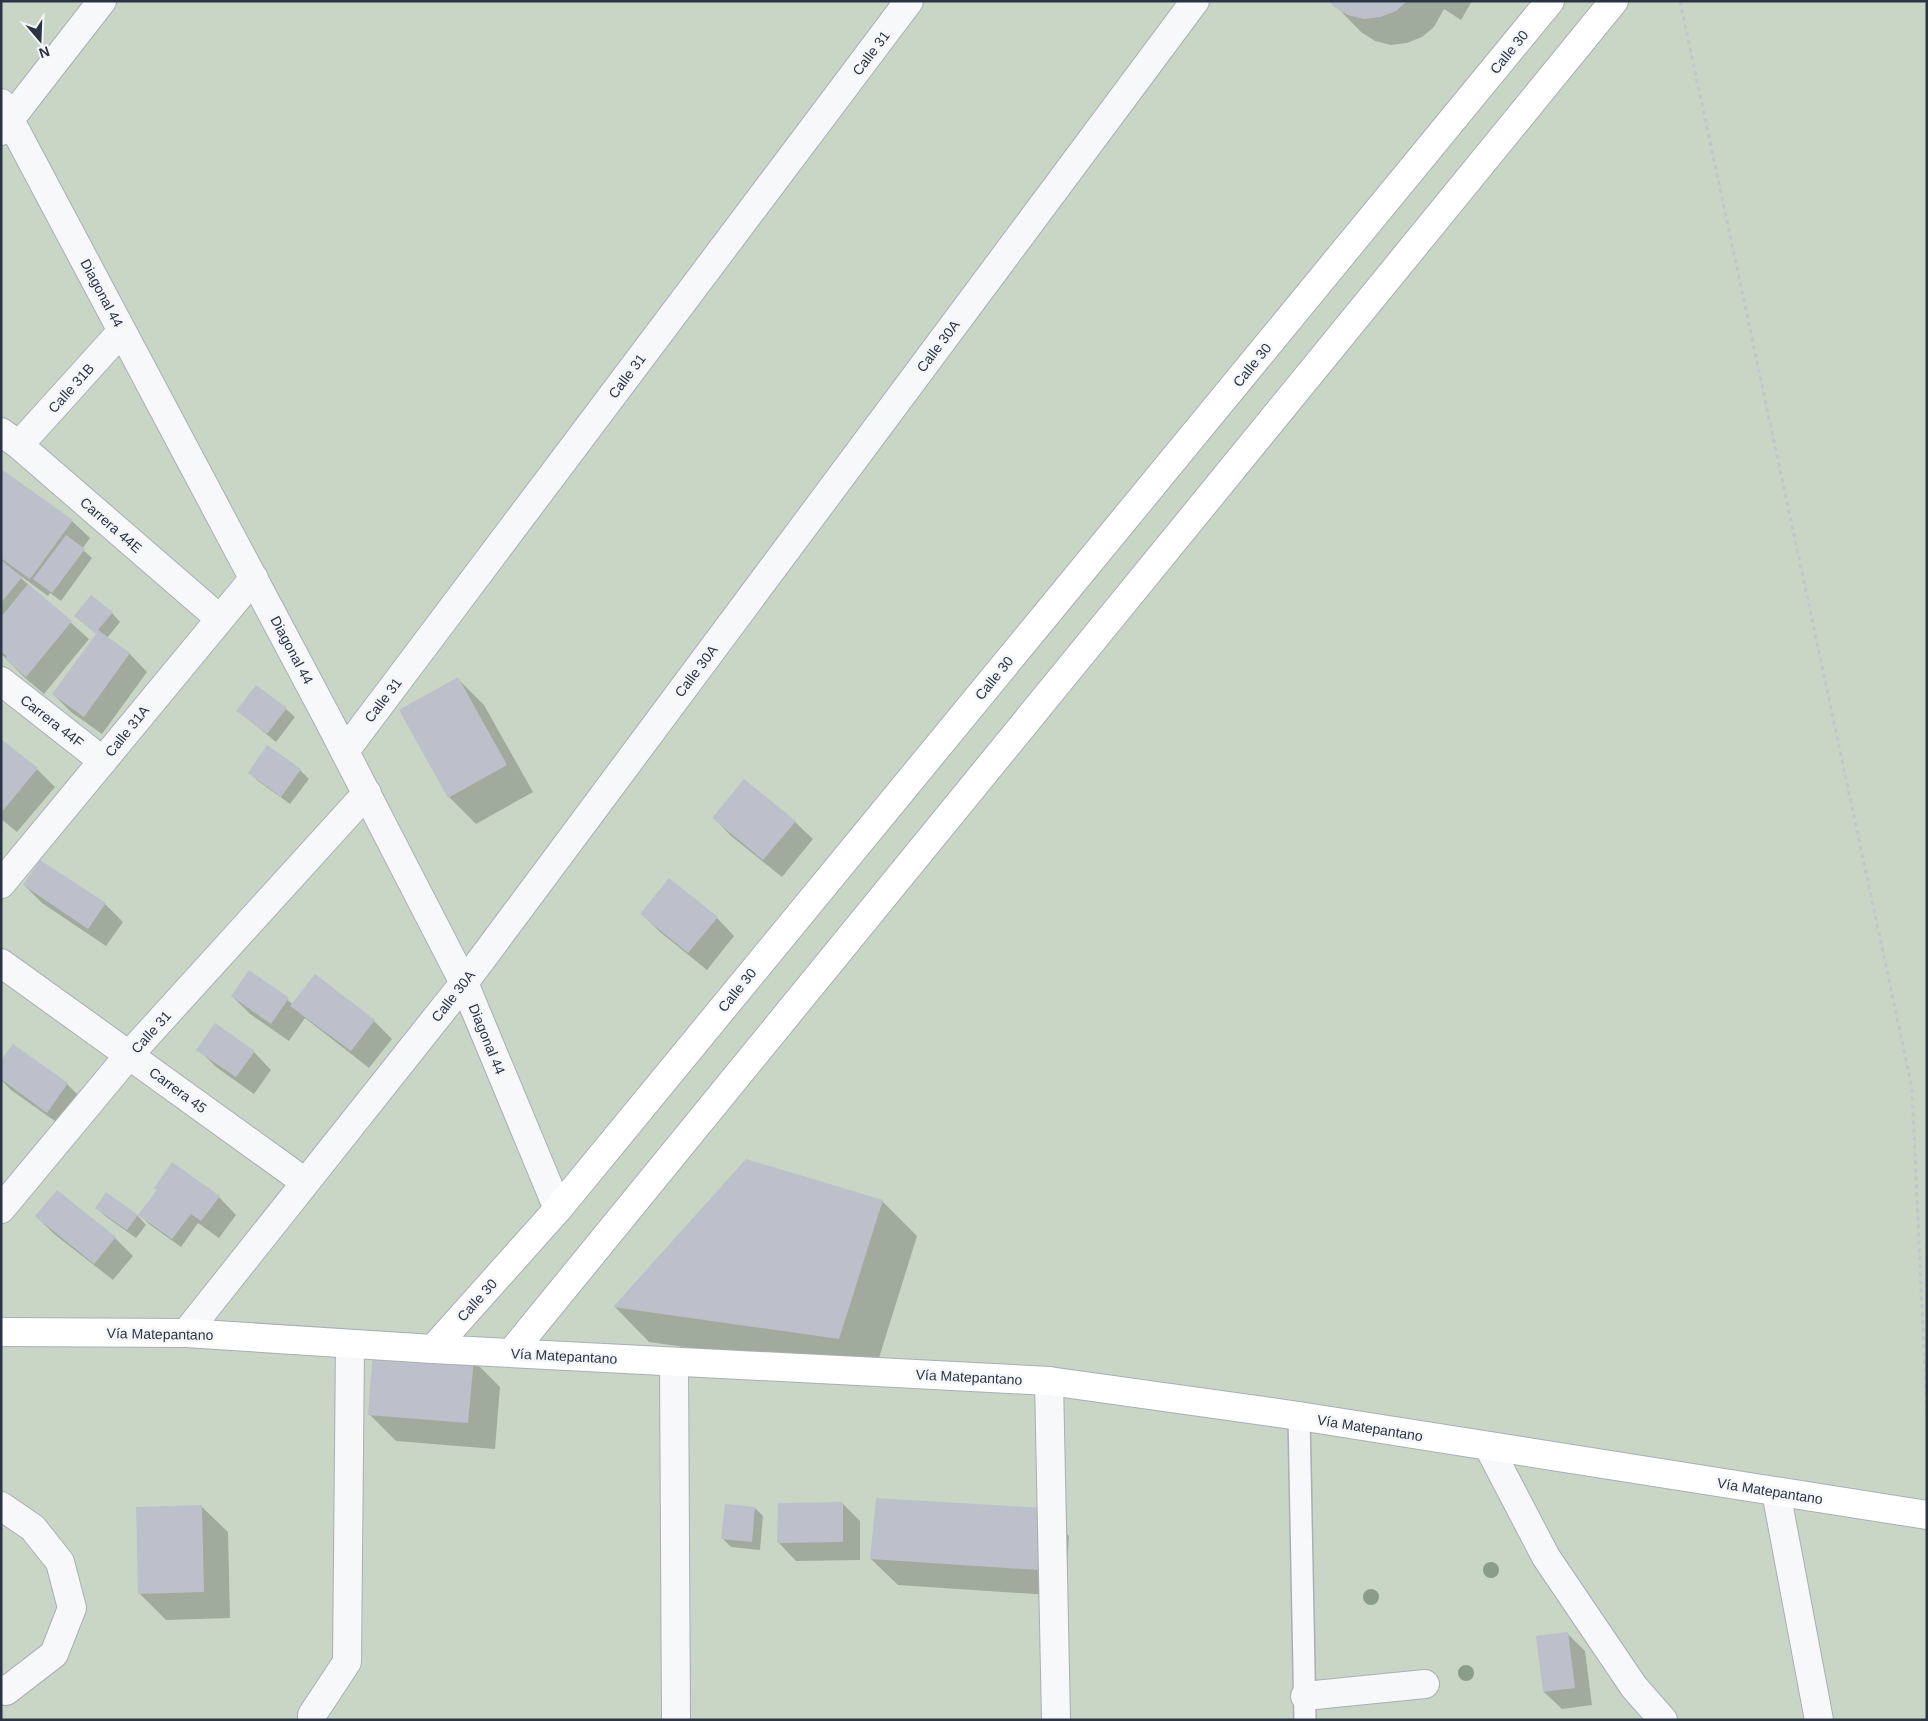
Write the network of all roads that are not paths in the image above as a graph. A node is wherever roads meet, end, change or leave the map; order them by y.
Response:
1 (102, 1) edge
2 (909, 1) edge
3 (1195, 1) edge
4 (1550, 1) edge
5 (1614, 1) edge
6 (4, 118) edge
7 (122, 331) junction
8 (10, 438) edge
9 (254, 578) junction
10 (220, 619) junction
11 (1, 681) edge
12 (345, 751) junction
13 (103, 761) junction
14 (367, 793) junction
15 (1, 884) edge
16 (1, 963) edge
17 (464, 983) junction
18 (129, 1055) junction
19 (305, 1182) junction
20 (1, 1209) edge
21 (558, 1209) junction
22 (1, 1332) edge
23 (186, 1333) junction
24 (350, 1344) junction
25 (433, 1349) junction
26 (511, 1353) junction
27 (674, 1362) junction
28 (1049, 1381) junction
29 (1298, 1416) junction
30 (1488, 1446) junction
31 (1776, 1492) junction
32 (1, 1506) edge
33 (1927, 1515) edge
34 (1425, 1684) dead end
35 (1, 1689) edge
36 (1305, 1708) edge
37 (312, 1720) edge
38 (676, 1720) edge
39 (1056, 1720) edge
40 (1662, 1720) edge
41 (1820, 1720) edge

1 - 6 street
2 - 12 street, Calle 31
3 - 17 street, Calle 30A
4 - 21 main road, Calle 30
5 - 26 main road
6 - 7 street, Diagonal 44
7 - 8 street, Calle 31B
7 - 9 street, Diagonal 44
8 - 10 street, Carrera 44E
9 - 10 street, Calle 31A
9 - 12 street, Diagonal 44
10 - 13 street, Calle 31A
11 - 13 street, Carrera 44F
12 - 14 street, Diagonal 44
13 - 15 street, Calle 31A
14 - 17 street, Diagonal 44
14 - 18 street, Calle 31
16 - 18 street, Carrera 45
17 - 19 street, Calle 30A
17 - 21 street, Diagonal 44
18 - 19 street, Carrera 45
18 - 20 street, Calle 31
19 - 23 street, Calle 30A
21 - 25 main road, Calle 30
22 - 23 main road, Vía Matepantano
23 - 24 main road, Vía Matepantano
24 - 25 main road, Vía Matepantano
24 - 37 street
25 - 26 main road, Vía Matepantano
26 - 27 main road, Vía Matepantano
27 - 28 main road, Vía Matepantano
27 - 38 street
28 - 29 main road, Vía Matepantano
28 - 39 street
29 - 30 main road, Vía Matepantano
29 - 36 lane
30 - 31 main road, Vía Matepantano
30 - 40 street
31 - 33 main road, Vía Matepantano
31 - 41 street
32 - 35 street
34 - 36 street

